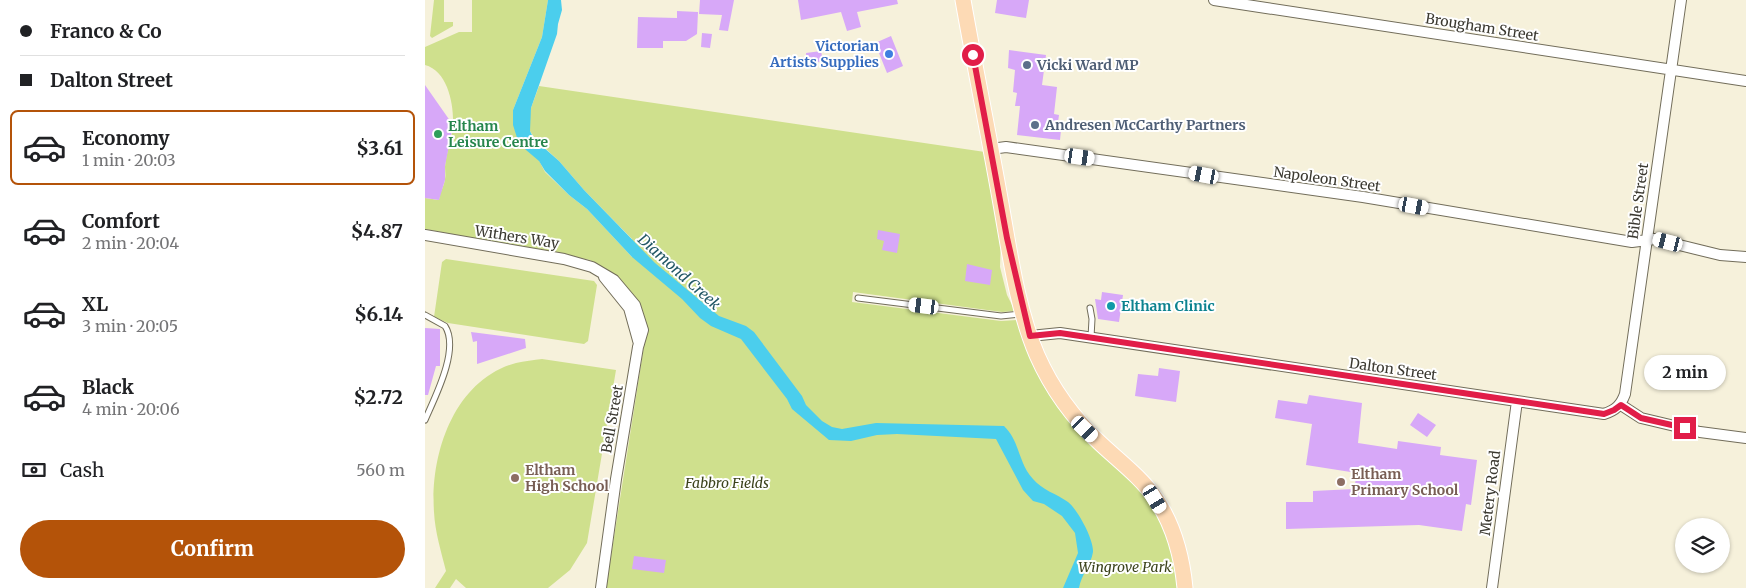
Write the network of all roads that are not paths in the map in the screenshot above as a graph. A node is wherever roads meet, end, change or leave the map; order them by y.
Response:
1 (963, 0) edge
2 (1214, 0) edge
3 (1681, 0) edge
4 (1671, 70) junction
5 (1746, 81) edge
6 (991, 149) junction
7 (425, 235) edge
8 (1646, 240) junction
9 (1746, 257) edge
10 (858, 298) dead end
11 (632, 307) joint
12 (1090, 308) dead end
13 (1023, 313) junction
14 (425, 315) edge
15 (1030, 336) junction
16 (1091, 338) junction
17 (1517, 401) junction
18 (1621, 405) junction
19 (425, 420) edge
20 (1746, 438) edge
21 (601, 588) edge
22 (1185, 588) edge
23 (1492, 588) edge

1 - 6 main road
2 - 4 street, Brougham Street
3 - 4 street, Bible Street
4 - 5 street, Brougham Street
4 - 8 street, Bible Street
6 - 8 street, Napoleon Street
6 - 13 main road
7 - 11 street, Withers Way
8 - 9 street, Napoleon Street
8 - 18 street, Bible Street
10 - 13 lane
11 - 21 street, Bell Street
12 - 16 lane
13 - 15 main road
14 - 19 lane
15 - 16 street, Dalton Street
15 - 22 main road
16 - 17 street, Dalton Street
17 - 18 street, Dalton Street
17 - 23 street, Metery Road
18 - 20 street

